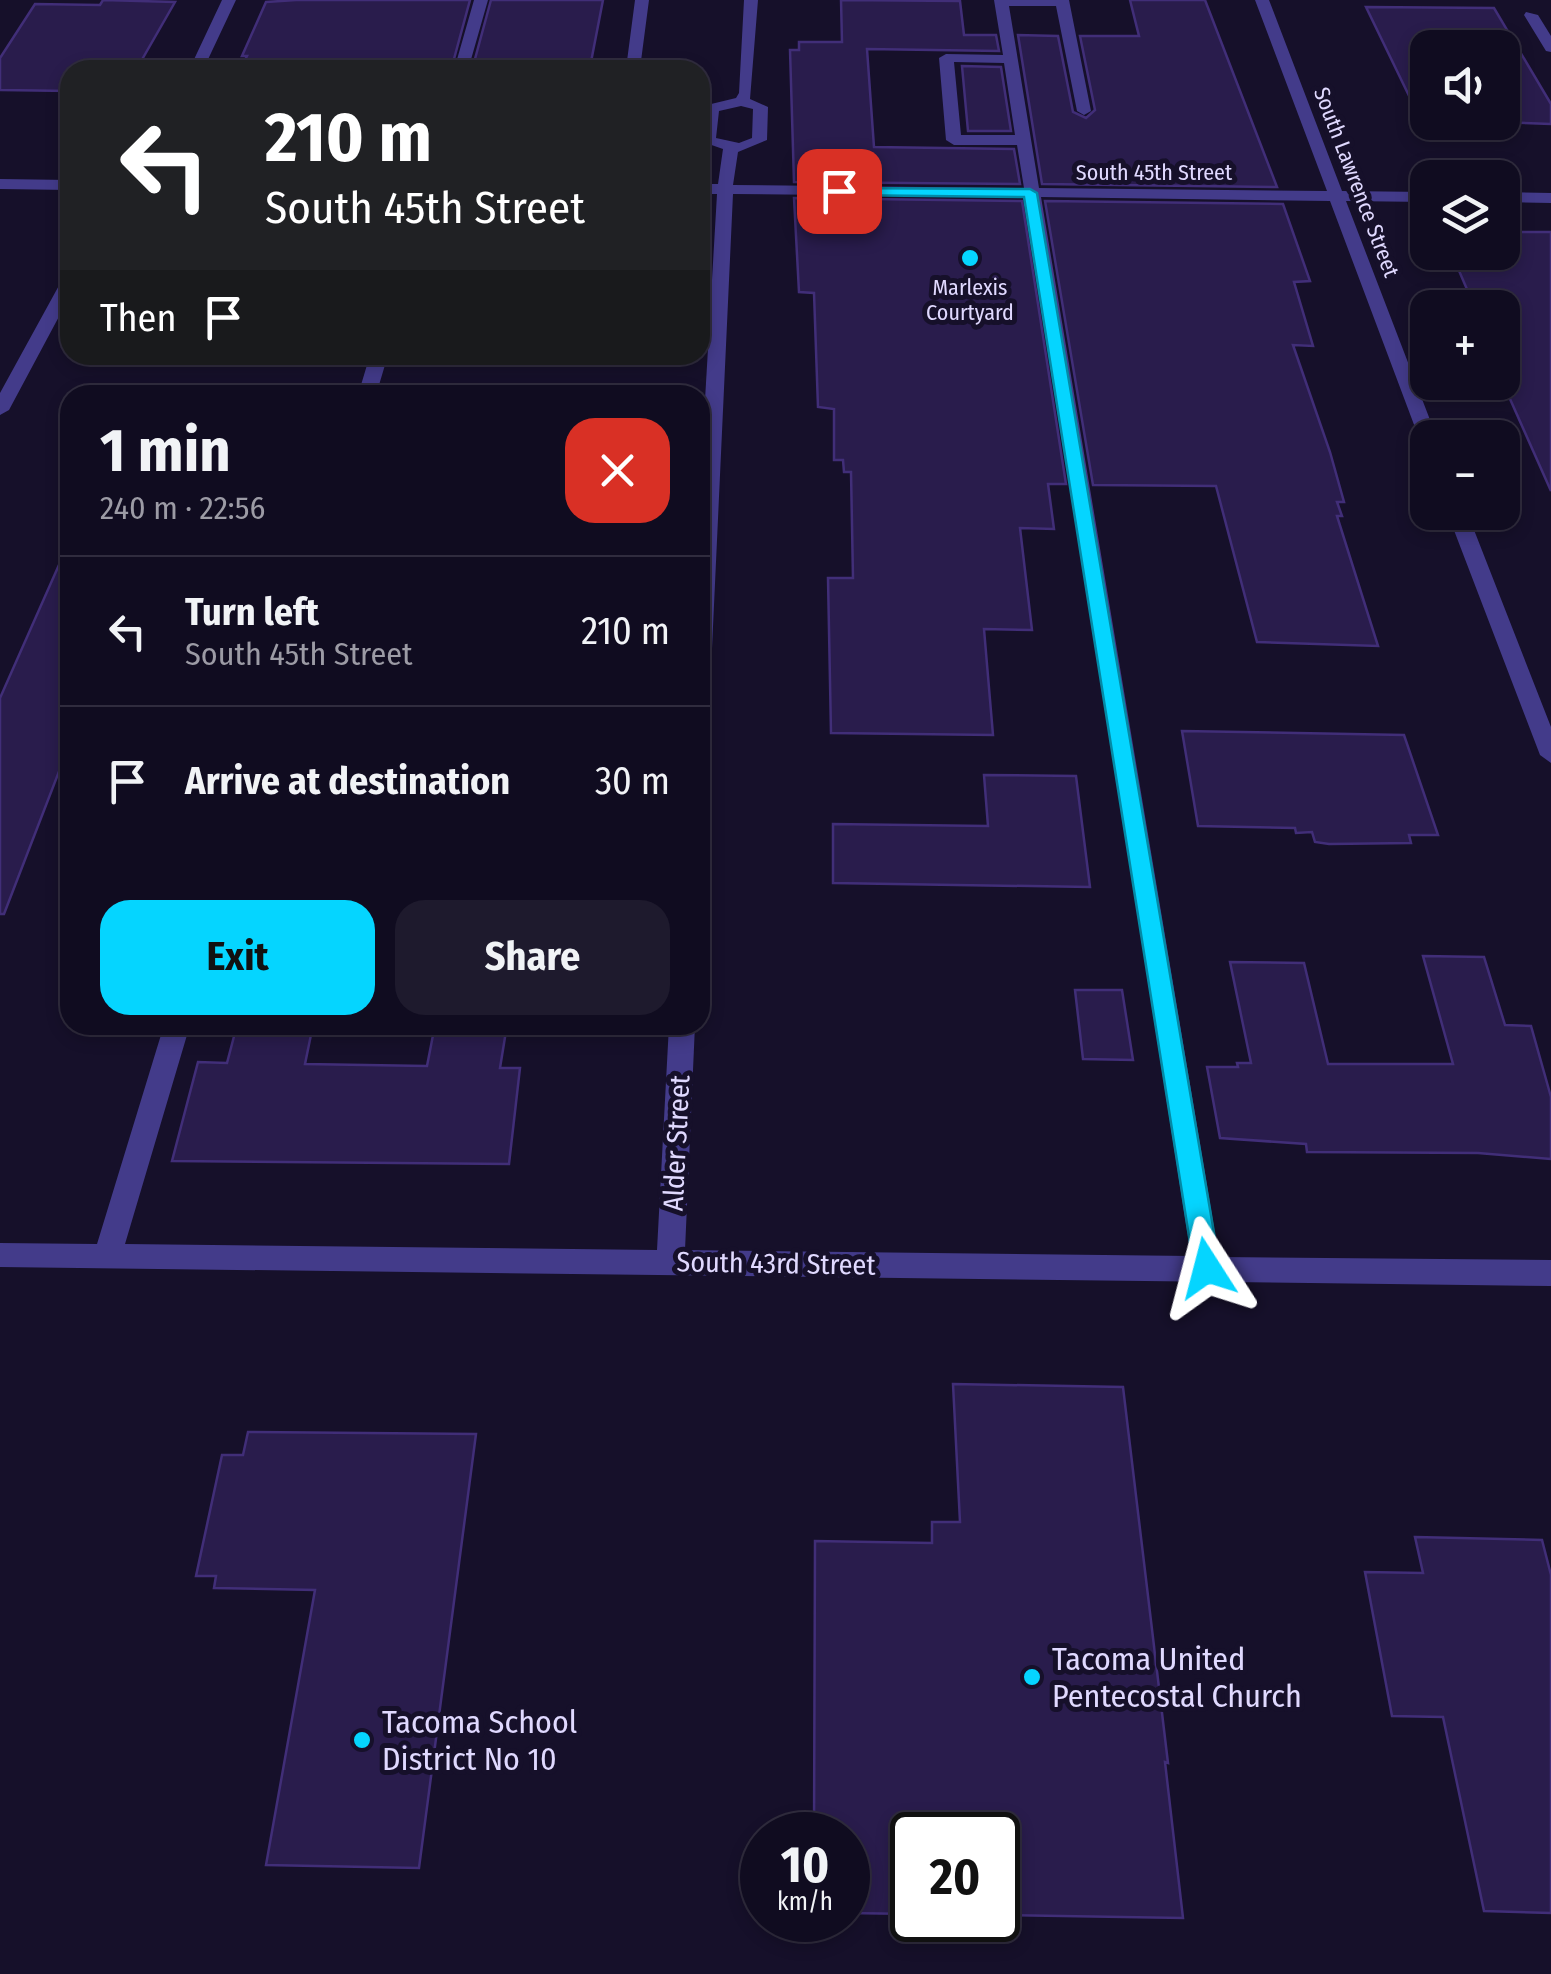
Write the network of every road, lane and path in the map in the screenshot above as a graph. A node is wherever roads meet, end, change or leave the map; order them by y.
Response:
1 (229, 0) edge
2 (480, 0) edge
3 (642, 0) edge
4 (751, 0) edge
5 (1262, 0) edge
6 (1001, 1) edge
7 (1062, 1) edge
8 (1531, 15) dead end
9 (1551, 48) edge
10 (1010, 58) junction
11 (201, 60) edge
12 (464, 60) edge
13 (634, 60) edge
14 (742, 101) junction
15 (1084, 111) dead end
16 (710, 112) edge
17 (1022, 140) junction
18 (710, 142) edge
19 (731, 148) junction
20 (0, 184) edge
21 (60, 185) edge
22 (710, 189) edge
23 (724, 189) junction
24 (1030, 193) junction
25 (1335, 196) junction
26 (1410, 196) edge
27 (1520, 197) edge
28 (1551, 198) edge
29 (60, 299) edge
30 (0, 410) edge
31 (1421, 420) edge
32 (710, 470) edge
33 (1464, 530) edge
34 (1551, 755) edge
35 (174, 1035) edge
36 (681, 1035) edge
37 (0, 1255) edge
38 (107, 1256) junction
39 (670, 1261) junction
40 (1207, 1268) junction
41 (1551, 1273) edge

1 - 11 street
2 - 12 street
3 - 13 street
4 - 14 street
5 - 25 street, South Lawrence Street
6 - 7 street
6 - 10 street
7 - 15 street
8 - 9 street
10 - 17 street
10 - 17 street
14 - 16 street
14 - 19 street
17 - 24 street
18 - 19 street
19 - 23 street
20 - 21 street
22 - 23 street, South 45th Street
23 - 24 street, South 45th Street
23 - 32 street
24 - 25 street, South 45th Street
24 - 40 street
25 - 26 street, South 45th Street
25 - 31 street, South Lawrence Street
27 - 28 street
29 - 30 street
33 - 34 street
35 - 38 street
36 - 39 street, Alder Street
37 - 38 street, South 43rd Street
38 - 39 street, South 43rd Street
39 - 40 street, South 43rd Street
40 - 41 street, South 43rd Street

